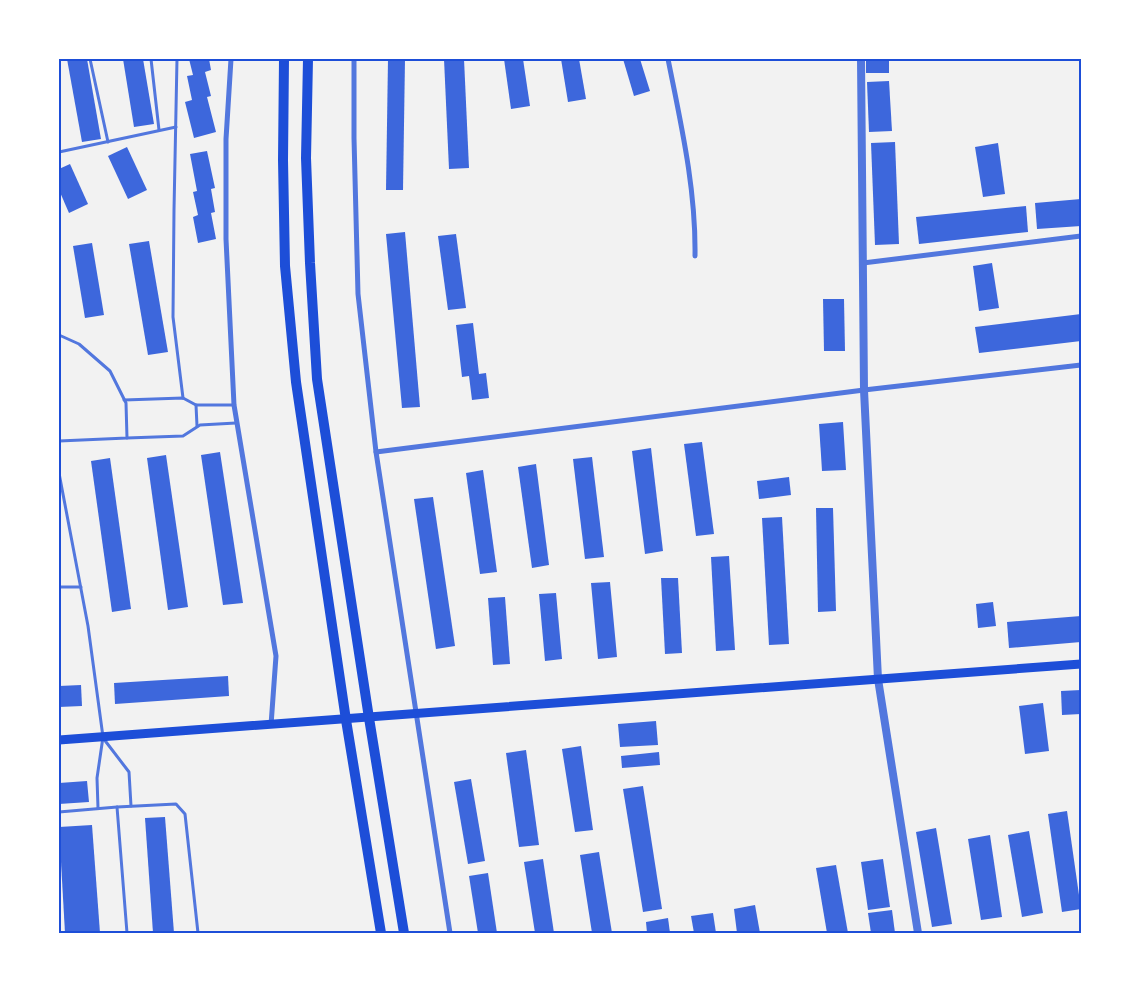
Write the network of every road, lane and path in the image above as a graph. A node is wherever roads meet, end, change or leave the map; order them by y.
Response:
1 (90, 59) edge
2 (151, 59) edge
3 (178, 59) edge
4 (231, 59) edge
5 (284, 59) edge
6 (308, 59) edge
7 (354, 59) edge
8 (668, 59) edge
9 (861, 59) edge
10 (176, 127) junction
11 (159, 130) junction
12 (108, 142) junction
13 (59, 152) edge
14 (1081, 236) edge
15 (695, 256) dead end
16 (863, 263) junction
17 (59, 335) edge
18 (1081, 365) edge
19 (864, 390) junction
20 (183, 398) junction
21 (124, 400) junction
22 (196, 405) junction
23 (234, 405) junction
24 (236, 423) junction
25 (197, 427) junction
26 (127, 438) junction
27 (59, 441) edge
28 (376, 452) junction
29 (59, 473) edge
30 (59, 587) edge
31 (81, 587) junction
32 (1081, 664) edge
33 (878, 679) junction
34 (416, 714) junction
35 (369, 718) junction
36 (346, 720) junction
37 (271, 725) junction
38 (102, 737) junction
39 (59, 740) edge
40 (131, 806) junction
41 (118, 807) junction
42 (98, 808) junction
43 (59, 812) edge
44 (127, 933) edge
45 (198, 933) edge
46 (381, 933) edge
47 (404, 933) edge
48 (450, 933) edge
49 (918, 933) edge

1 - 12 lane
2 - 11 lane
3 - 10 lane
4 - 23 street
5 - 36 highway
6 - 35 highway
7 - 28 street
8 - 15 street
9 - 16 street
10 - 11 lane
10 - 20 lane
11 - 12 lane
12 - 13 lane
14 - 16 street
16 - 19 street
17 - 21 lane
18 - 19 street
19 - 28 street
19 - 33 street
20 - 21 lane
20 - 22 lane
21 - 26 lane
22 - 23 lane
22 - 25 lane
23 - 24 street
24 - 25 lane
24 - 37 street
25 - 26 lane
26 - 27 lane
28 - 34 street
29 - 31 lane
30 - 31 lane
31 - 38 lane
32 - 33 main road
33 - 34 main road
33 - 49 street
34 - 35 main road
34 - 48 street
35 - 36 main road
35 - 47 highway
36 - 37 main road
36 - 46 highway
37 - 38 main road
38 - 39 main road
38 - 40 lane
38 - 42 lane
40 - 41 lane
40 - 45 lane
41 - 42 lane
41 - 44 lane
42 - 43 lane

